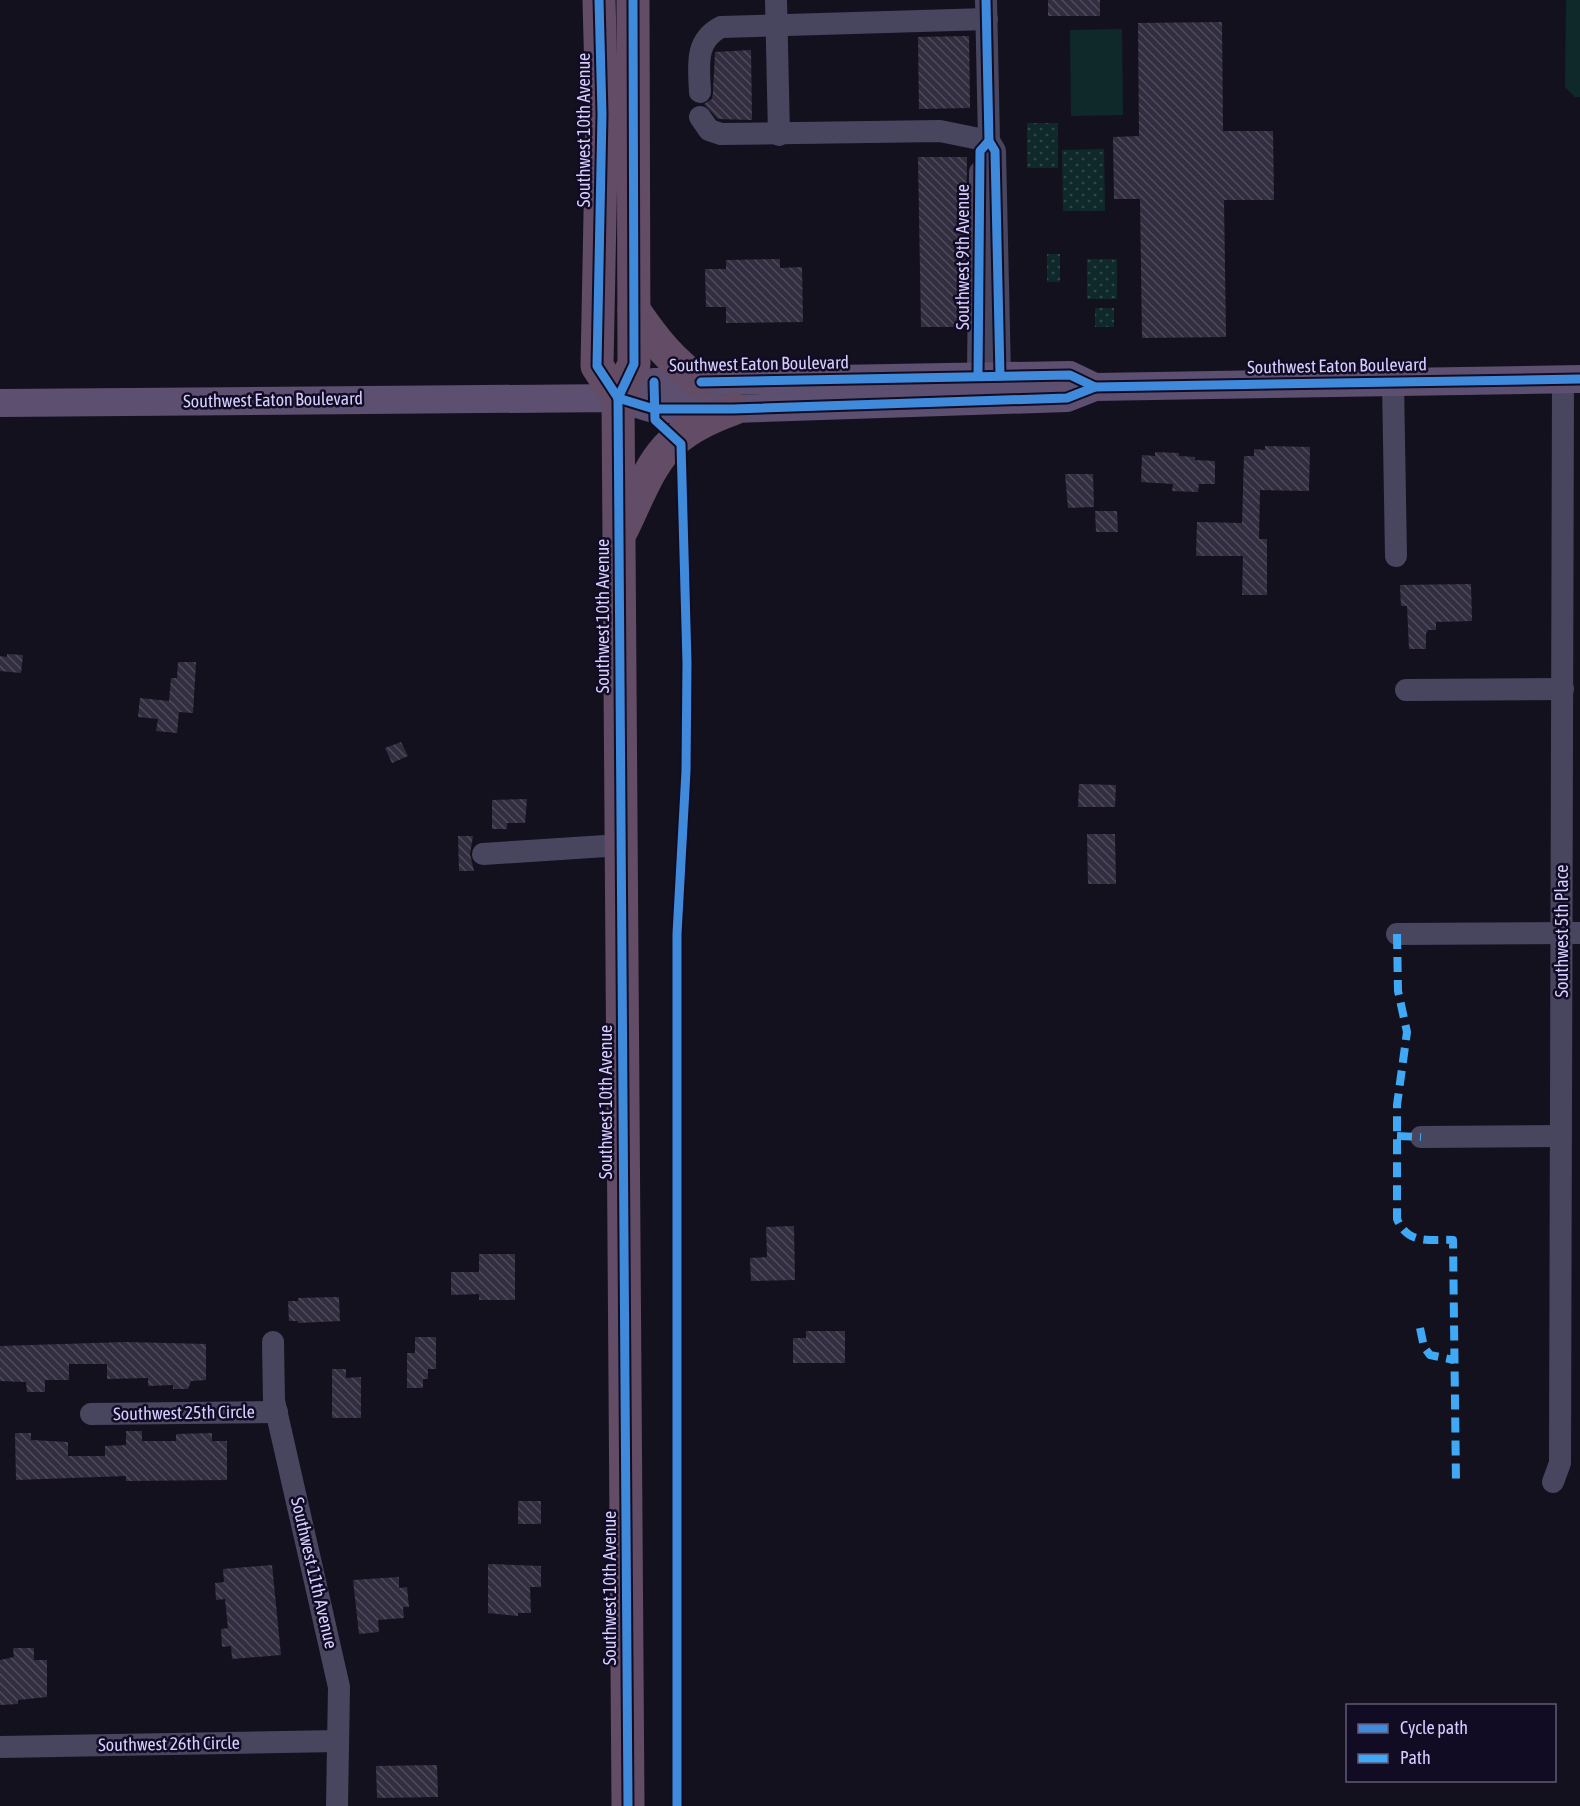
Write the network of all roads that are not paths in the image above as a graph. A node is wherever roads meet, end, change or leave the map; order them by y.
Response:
1 (599, 0) edge
2 (633, 0) edge
3 (776, 0) edge
4 (987, 10) edge
5 (777, 25) junction
6 (700, 92) dead end
7 (700, 117) dead end
8 (779, 135) junction
9 (989, 141) junction
10 (634, 310) junction
11 (989, 376) junction
12 (1571, 379) edge
13 (701, 382) junction
14 (1393, 382) junction
15 (1095, 387) junction
16 (618, 398) junction
17 (0, 403) edge
18 (909, 403) junction
19 (733, 409) junction
20 (619, 537) junction
21 (1396, 556) dead end
22 (1563, 689) junction
23 (1406, 690) dead end
24 (621, 845) junction
25 (483, 854) dead end
26 (1571, 933) edge
27 (1397, 934) dead end
28 (1561, 1136) junction
29 (1421, 1137) dead end
30 (273, 1342) dead end
31 (277, 1412) junction
32 (91, 1414) dead end
33 (1553, 1482) dead end
34 (338, 1741) junction
35 (0, 1747) edge
36 (337, 1806) edge
37 (628, 1806) edge

1 - 16 highway, Southwest 10th Avenue
2 - 10 highway, Southwest 10th Avenue
3 - 5 street
4 - 5 street
4 - 9 street, Southwest 9th Avenue
5 - 6 street
5 - 8 street
7 - 8 street
8 - 9 street
9 - 11 street, Southwest 9th Avenue
10 - 13 highway
10 - 16 highway, Southwest 10th Avenue
11 - 13 main road, Southwest Eaton Boulevard
11 - 15 main road, Southwest Eaton Boulevard
11 - 18 main road
12 - 14 main road, Southwest Eaton Boulevard
12 - 22 street, Southwest 5th Place
13 - 16 main road, Southwest Eaton Boulevard
14 - 15 main road, Southwest Eaton Boulevard
14 - 21 street
15 - 18 main road, Southwest Eaton Boulevard
16 - 17 main road, Southwest Eaton Boulevard
16 - 19 main road, Southwest Eaton Boulevard
16 - 20 highway, Southwest 10th Avenue
18 - 19 main road, Southwest Eaton Boulevard
19 - 20 highway
20 - 24 highway, Southwest 10th Avenue
22 - 23 street
22 - 26 street, Southwest 5th Place
24 - 25 street
24 - 37 highway, Southwest 10th Avenue
26 - 27 street
26 - 28 street, Southwest 5th Place
28 - 29 street
28 - 33 street, Southwest 5th Place
30 - 31 street, Southwest 11th Avenue
31 - 32 street, Southwest 25th Circle
31 - 34 street, Southwest 11th Avenue
34 - 35 street, Southwest 26th Circle
34 - 36 street, Southwest 11th Avenue

